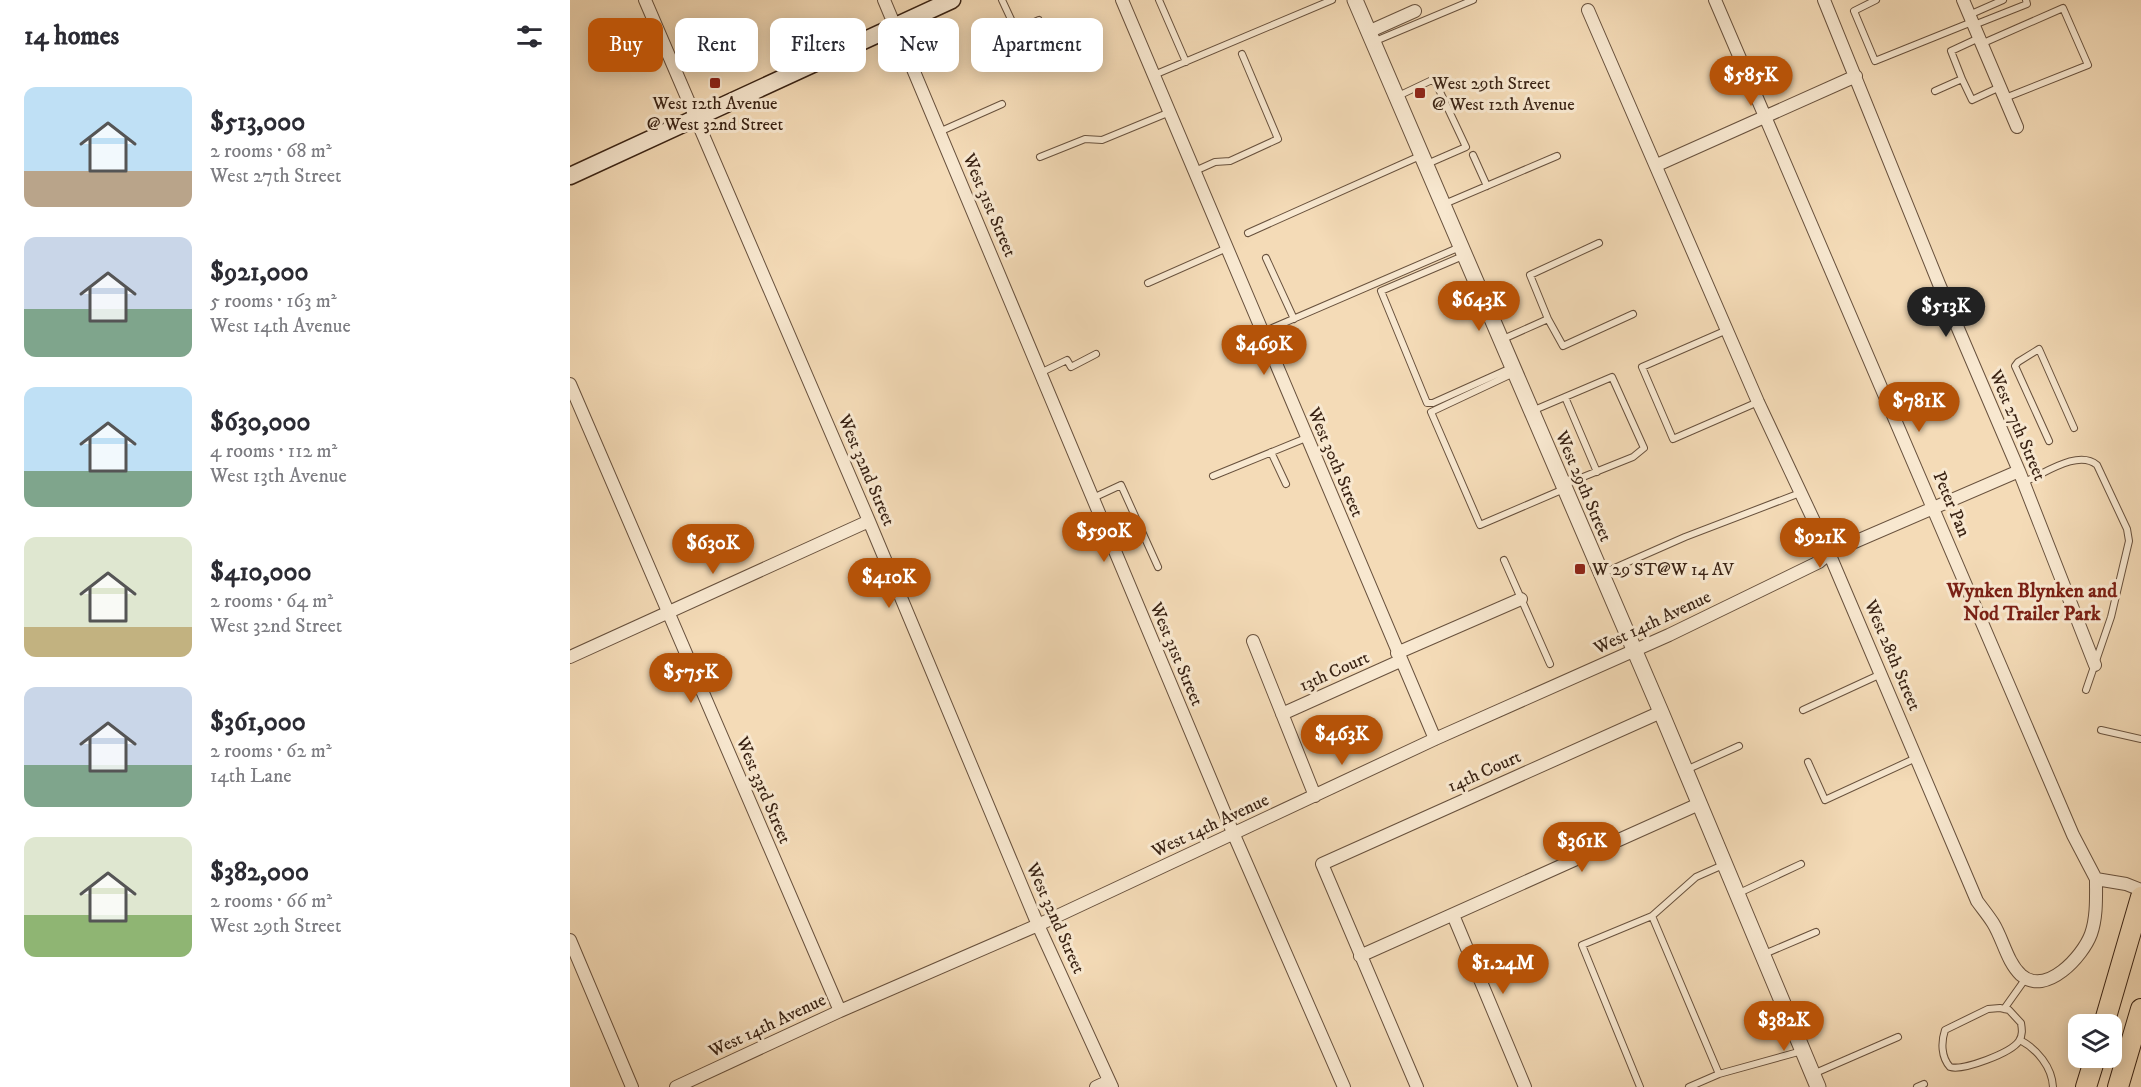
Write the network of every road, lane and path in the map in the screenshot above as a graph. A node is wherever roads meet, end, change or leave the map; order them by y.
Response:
1 (645, 0) edge
2 (884, 0) edge
3 (952, 0) edge
4 (1002, 0) edge
5 (1122, 0) edge
6 (1159, 0) edge
7 (1332, 0) edge
8 (1355, 0) edge
9 (1473, 0) edge
10 (1715, 0) edge
11 (1824, 0) edge
12 (1876, 0) edge
13 (1963, 0) edge
14 (2003, 0) edge
15 (2026, 0) edge
16 (1588, 10) dead end
17 (1415, 11) dead end
18 (892, 18) edge
19 (913, 18) edge
20 (1010, 18) edge
21 (1971, 21) junction
22 (878, 34) edge
23 (1370, 38) junction
24 (1980, 41) junction
25 (1242, 54) dead end
26 (1186, 62) junction
27 (914, 72) edge
28 (1154, 75) junction
29 (1856, 76) junction
30 (1962, 79) junction
31 (1935, 91) dead end
32 (2002, 92) junction
33 (1396, 98) junction
34 (1002, 104) dead end
35 (1170, 112) junction
36 (695, 118) junction
37 (1764, 118) junction
38 (2017, 127) dead end
39 (939, 132) junction
40 (1473, 155) dead end
41 (1557, 156) dead end
42 (1040, 158) dead end
43 (1423, 161) junction
44 (1657, 165) junction
45 (1194, 171) junction
46 (570, 176) edge
47 (1487, 186) junction
48 (1442, 205) junction
49 (1248, 233) dead end
50 (1599, 243) dead end
51 (1227, 248) junction
52 (1462, 251) junction
53 (1266, 258) dead end
54 (1148, 283) dead end
55 (1633, 314) dead end
56 (1294, 319) junction
57 (1548, 319) junction
58 (1728, 330) junction
59 (1262, 332) junction
60 (1501, 341) junction
61 (1096, 354) dead end
62 (1513, 370) junction
63 (1040, 373) junction
64 (570, 384) edge
65 (1565, 397) junction
66 (1758, 402) junction
67 (1531, 412) junction
68 (2074, 428) dead end
69 (1306, 438) junction
70 (2049, 441) dead end
71 (1271, 452) junction
72 (1597, 472) junction
73 (1213, 476) dead end
74 (2021, 477) junction
75 (1286, 484) dead end
76 (1564, 488) junction
77 (1801, 493) junction
78 (1093, 498) junction
79 (1935, 508) junction
80 (869, 521) junction
81 (1829, 553) junction
82 (1504, 560) dead end
83 (1158, 567) dead end
84 (1601, 574) junction
85 (1521, 599) junction
86 (668, 612) junction
87 (1253, 641) dead end
88 (1634, 651) junction
89 (570, 657) edge
90 (1399, 657) junction
91 (1550, 664) dead end
92 (2095, 665) junction
93 (1881, 674) junction
94 (2086, 690) dead end
95 (1803, 710) dead end
96 (1661, 712) junction
97 (1282, 714) junction
98 (2101, 730) dead end
99 (1435, 739) junction
100 (2141, 739) edge
101 (1738, 746) dead end
102 (1917, 758) junction
103 (1808, 762) dead end
104 (1685, 770) junction
105 (1315, 796) junction
106 (1699, 804) junction
107 (1234, 835) junction
108 (1801, 864) dead end
109 (1724, 865) junction
110 (2096, 879) junction
111 (2141, 890) edge
112 (1736, 894) junction
113 (2141, 897) edge
114 (1453, 915) junction
115 (1652, 916) junction
116 (1038, 925) junction
117 (1816, 932) dead end
118 (570, 940) edge
119 (1360, 956) junction
120 (1762, 956) junction
121 (2026, 978) junction
122 (2004, 1009) junction
123 (2141, 1009) edge
124 (840, 1011) junction
125 (2107, 1014) edge
126 (1898, 1037) dead end
127 (2020, 1040) junction
128 (1802, 1051) junction
129 (2092, 1068) edge
130 (1719, 1074) junction
131 (1815, 1081) edge
132 (1111, 1084) edge
133 (1924, 1084) dead end
134 (632, 1087) edge
135 (676, 1087) edge
136 (1096, 1087) edge
137 (1344, 1087) edge
138 (1417, 1087) edge
139 (1525, 1087) edge
140 (1640, 1087) edge
141 (1689, 1087) edge
142 (1917, 1087) edge
143 (2053, 1087) edge
144 (2086, 1087) edge
145 (2118, 1087) edge

1 - 36 street, West 32nd Street
2 - 18 street, West 31st Street
3 - 19 main road
4 - 20 lane
5 - 28 street, West 30th Street
6 - 26 lane
7 - 26 lane
8 - 23 street, West 29th Street
9 - 23 lane
10 - 37 street, Peter Pan
11 - 29 street, West 27th Street
12 - 21 lane
13 - 21 street
14 - 21 lane
15 - 21 lane
16 - 44 street, West 28th Street
17 - 23 street
21 - 24 street
22 - 36 main road
23 - 33 street, West 29th Street
24 - 30 lane
24 - 32 street
24 - 32 lane
25 - 45 lane
26 - 28 lane
27 - 39 street, West 31st Street
28 - 35 street, West 30th Street
29 - 37 street
29 - 74 street, West 27th Street
30 - 31 lane
30 - 32 lane
32 - 38 street
33 - 43 street, West 29th Street
33 - 43 lane
34 - 39 lane
35 - 42 lane
35 - 45 street, West 30th Street
36 - 46 main road
36 - 80 street, West 32nd Street
37 - 44 street
37 - 79 street, Peter Pan
39 - 63 street, West 31st Street
40 - 47 lane
41 - 47 lane
43 - 48 street, West 29th Street
43 - 49 lane
44 - 58 street, West 28th Street
45 - 51 street, West 30th Street
47 - 48 lane
48 - 52 street, West 29th Street
50 - 57 lane
51 - 54 lane
51 - 59 street, West 30th Street
52 - 56 lane
52 - 60 street, West 29th Street
52 - 62 lane
53 - 56 lane
55 - 57 lane
56 - 59 lane
57 - 60 lane
58 - 66 street, West 28th Street
58 - 66 lane
59 - 69 street, West 30th Street
60 - 62 street, West 29th Street
61 - 63 lane
62 - 67 street, West 29th Street
62 - 76 lane
63 - 78 street, West 31st Street
64 - 86 street, West 33rd Street
65 - 67 lane
65 - 72 lane
65 - 72 lane
66 - 77 street, West 28th Street
67 - 76 street, West 29th Street
68 - 70 lane
69 - 71 lane
69 - 90 street, West 30th Street
71 - 73 lane
71 - 75 lane
72 - 76 lane
74 - 79 street, West 14th Avenue
74 - 92 street, West 27th Street
74 - 92 lane, West 14th Avenue
76 - 84 street, West 29th Street
77 - 81 street, West 28th Street
77 - 84 lane
78 - 83 lane
78 - 107 street, West 31st Street
79 - 81 street, West 14th Avenue
79 - 110 street, Peter Pan
80 - 86 street
80 - 116 street, West 32nd Street
81 - 88 street, West 14th Avenue
81 - 93 street, West 28th Street
82 - 85 lane
84 - 88 street, West 29th Street
85 - 90 street, 13th Court
85 - 91 lane
86 - 89 street
86 - 124 street, West 33rd Street
87 - 97 street
88 - 96 street, West 29th Street
88 - 99 street, West 14th Avenue
90 - 97 street, 13th Court
90 - 99 street, West 30th Street
92 - 94 lane, West 14th Avenue
93 - 95 lane
93 - 102 street, West 28th Street
96 - 104 street, West 29th Street
96 - 119 street, 14th Court
97 - 105 street
98 - 100 lane
99 - 105 street, West 14th Avenue
101 - 104 lane
102 - 103 lane
102 - 121 street, West 28th Street
104 - 106 street, West 29th Street
105 - 107 street, West 14th Avenue
106 - 109 street, West 29th Street
106 - 114 street
107 - 116 street, West 14th Avenue
107 - 137 street, West 31st Street
108 - 112 lane
109 - 112 street, West 29th Street
109 - 115 lane
110 - 111 street
110 - 121 street
112 - 120 street, West 29th Street
113 - 125 highway
114 - 119 street
114 - 139 street
115 - 130 lane
115 - 140 lane
116 - 124 street, West 14th Avenue
116 - 132 street, West 32nd Street
117 - 120 lane
118 - 134 street
119 - 138 street
120 - 128 street, West 29th Street
121 - 122 lane
122 - 127 lane
122 - 127 lane
123 - 145 highway
124 - 135 street, West 14th Avenue
126 - 131 lane
127 - 143 lane
128 - 130 lane
128 - 131 street, West 29th Street
129 - 144 highway
130 - 141 lane
132 - 136 street
133 - 142 lane

